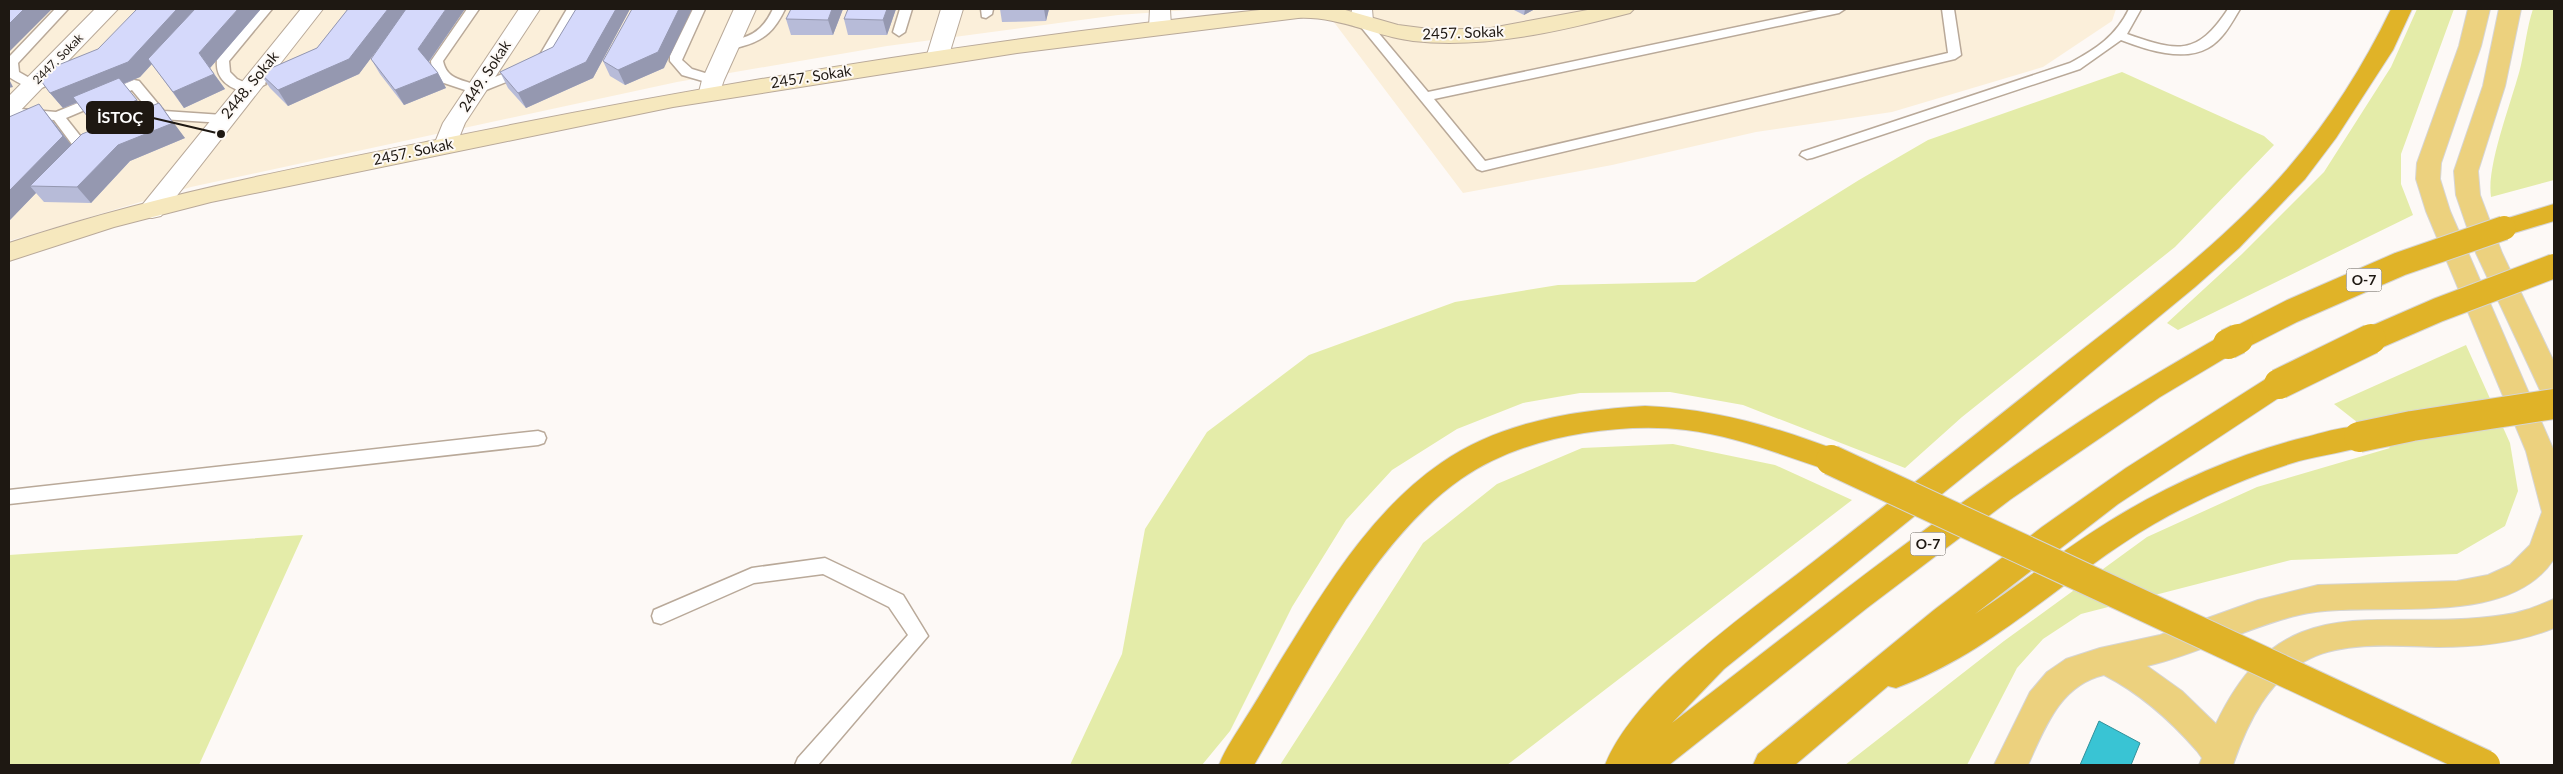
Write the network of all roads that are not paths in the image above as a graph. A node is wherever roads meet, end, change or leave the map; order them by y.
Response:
1 (62, 9) edge
2 (108, 9) edge
3 (266, 9) edge
4 (312, 9) edge
5 (473, 9) edge
6 (529, 9) edge
7 (573, 9) edge
8 (699, 9) edge
9 (745, 9) edge
10 (779, 9) edge
11 (906, 9) edge
12 (952, 9) edge
13 (1623, 9) edge
14 (1839, 9) edge
15 (1948, 9) edge
16 (2135, 9) edge
17 (2234, 9) edge
18 (2401, 9) edge
19 (2479, 9) edge
20 (2510, 9) edge
21 (1572, 14) edge
22 (1362, 15) edge
23 (1160, 18) edge
24 (898, 32) dead end
25 (2121, 36) junction
26 (728, 46) junction
27 (937, 58) junction
28 (60, 76) edge
29 (272, 79) edge
30 (32, 85) junction
31 (712, 86) junction
32 (248, 89) junction
33 (476, 89) junction
34 (1425, 97) junction
35 (9, 111) edge
36 (160, 115) junction
37 (58, 116) junction
38 (224, 119) junction
39 (134, 126) edge
40 (108, 137) edge
41 (446, 145) junction
42 (1807, 155) dead end
43 (152, 210) junction
44 (2554, 212) edge
45 (9, 252) edge
46 (2554, 266) edge
47 (2554, 390) edge
48 (2554, 404) edge
49 (538, 438) dead end
50 (9, 498) edge
51 (2554, 506) edge
52 (2554, 519) edge
53 (2554, 613) edge
54 (662, 616) dead end
55 (2109, 662) junction
56 (1862, 688) junction
57 (2218, 760) edge
58 (805, 765) edge
59 (1236, 765) edge
60 (1622, 765) edge
61 (1643, 765) edge
62 (1770, 765) edge
63 (2011, 765) edge
64 (2485, 765) edge

1 - 30 lane
2 - 30 street, 2447. Sokak
3 - 32 lane
4 - 32 street, 2448. Sokak
5 - 33 lane
6 - 33 street, 2449. Sokak
7 - 33 lane
8 - 31 lane
9 - 26 street
10 - 26 lane
11 - 24 lane
12 - 27 street
13 - 21 street, 2457. Sokak
14 - 34 lane
15 - 34 lane
16 - 25 lane
17 - 25 lane
18 - 60 highway
19 - 51 main road
20 - 47 main road
21 - 22 street, 2457. Sokak
22 - 23 street, 2457. Sokak
22 - 34 lane
23 - 27 street, 2457. Sokak
25 - 42 lane
26 - 31 street
27 - 31 street, 2457. Sokak
28 - 30 lane
29 - 32 lane
30 - 35 street, 2447. Sokak
31 - 41 street, 2457. Sokak
32 - 38 street, 2448. Sokak
33 - 41 street, 2449. Sokak
35 - 37 lane
36 - 37 lane
36 - 38 lane
36 - 39 lane
37 - 40 lane
38 - 43 street, 2448. Sokak
41 - 43 street, 2457. Sokak
43 - 45 street, 2457. Sokak
44 - 61 highway, O-7, bridge
46 - 56 highway, bridge
48 - 56 highway, bridge
49 - 50 lane
52 - 55 main road
53 - 57 main road
54 - 58 lane
55 - 57 main road
55 - 63 main road
56 - 62 highway
59 - 64 highway, bridge

